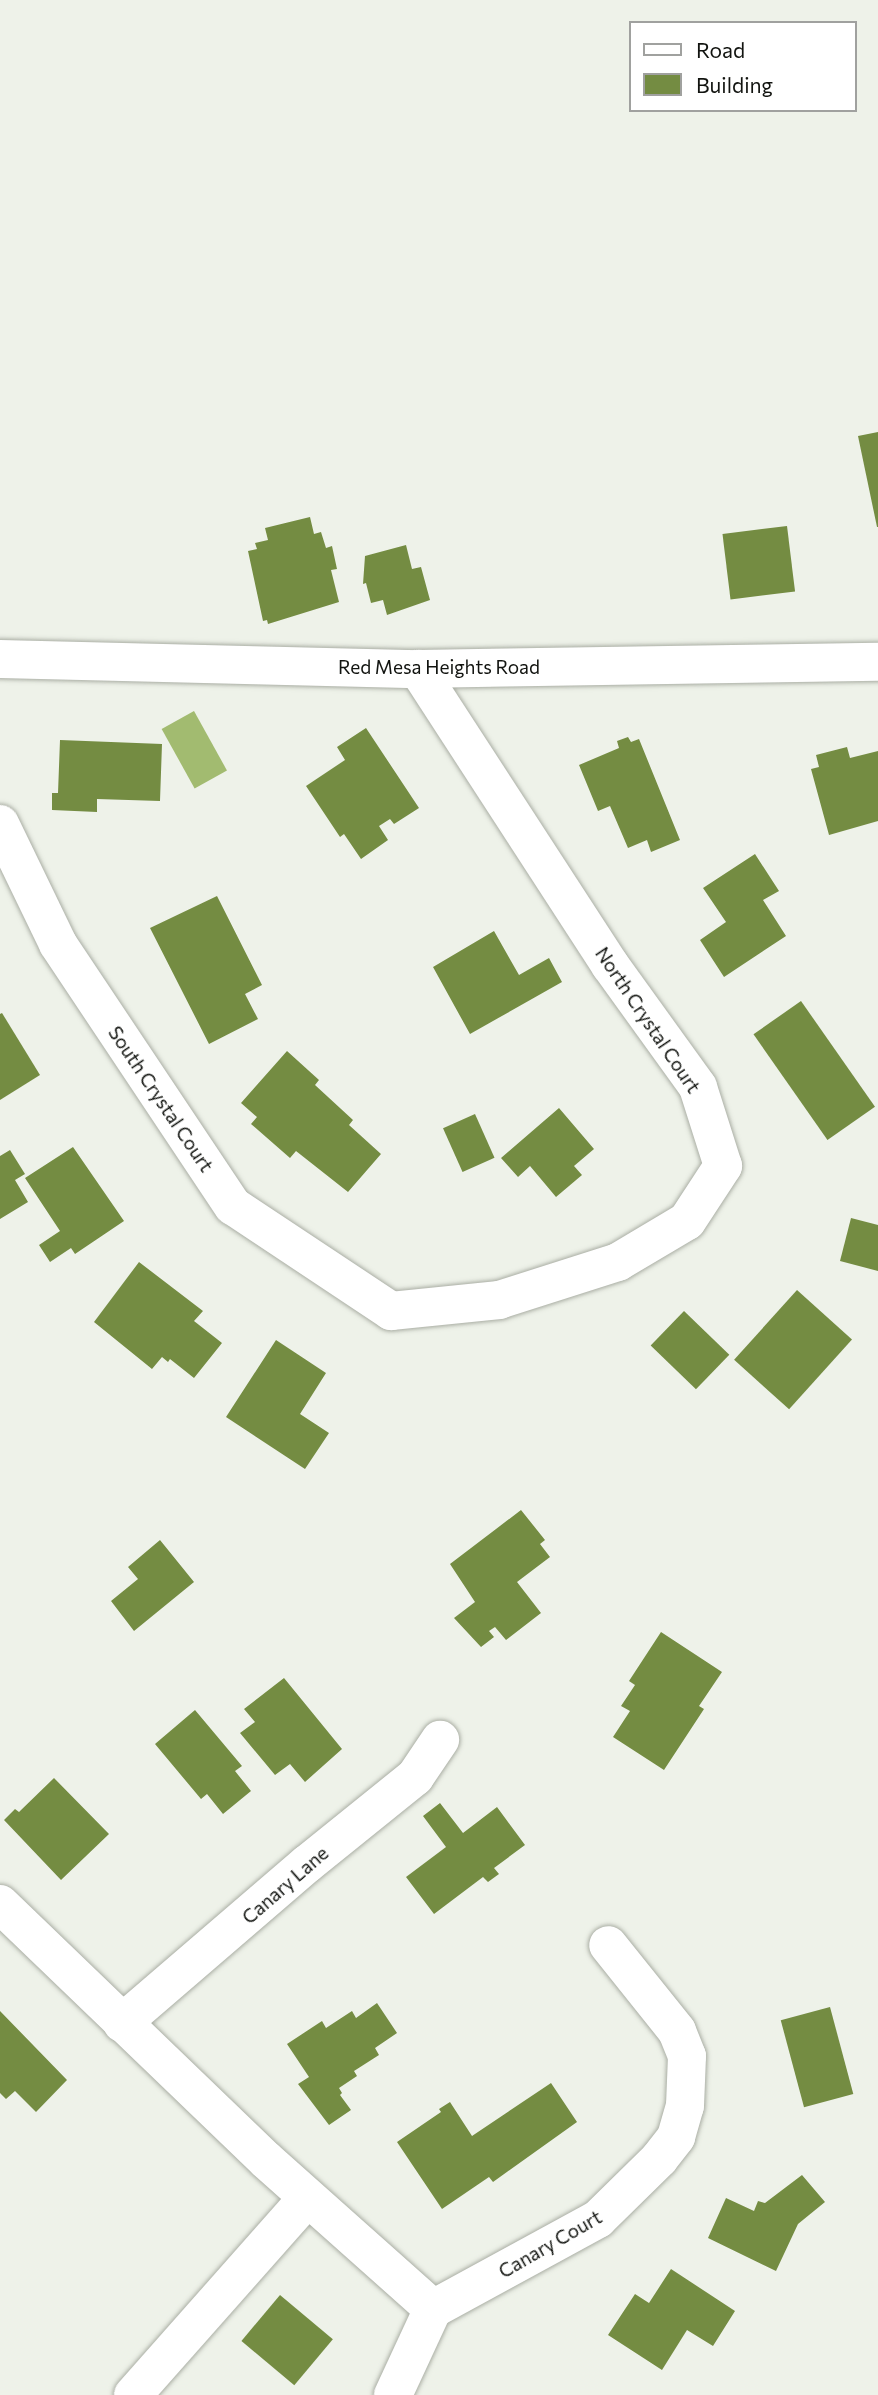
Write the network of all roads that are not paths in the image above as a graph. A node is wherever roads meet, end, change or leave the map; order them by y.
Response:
1 (0, 659) edge
2 (878, 662) edge
3 (418, 669) junction
4 (0, 824) edge
5 (391, 1311) joint
6 (440, 1740) dead end
7 (0, 1904) edge
8 (608, 1945) dead end
9 (122, 2023) junction
10 (307, 2198) junction
11 (433, 2309) junction
12 (133, 2395) edge
13 (393, 2395) edge

1 - 3 street, Red Mesa Heights Road
2 - 3 street, Red Mesa Heights Road
3 - 5 street, North Crystal Court
4 - 5 street, South Crystal Court
6 - 9 street, Canary Lane
7 - 9 street
8 - 11 street, Canary Court
9 - 10 street
10 - 11 street
10 - 12 street
11 - 13 street

